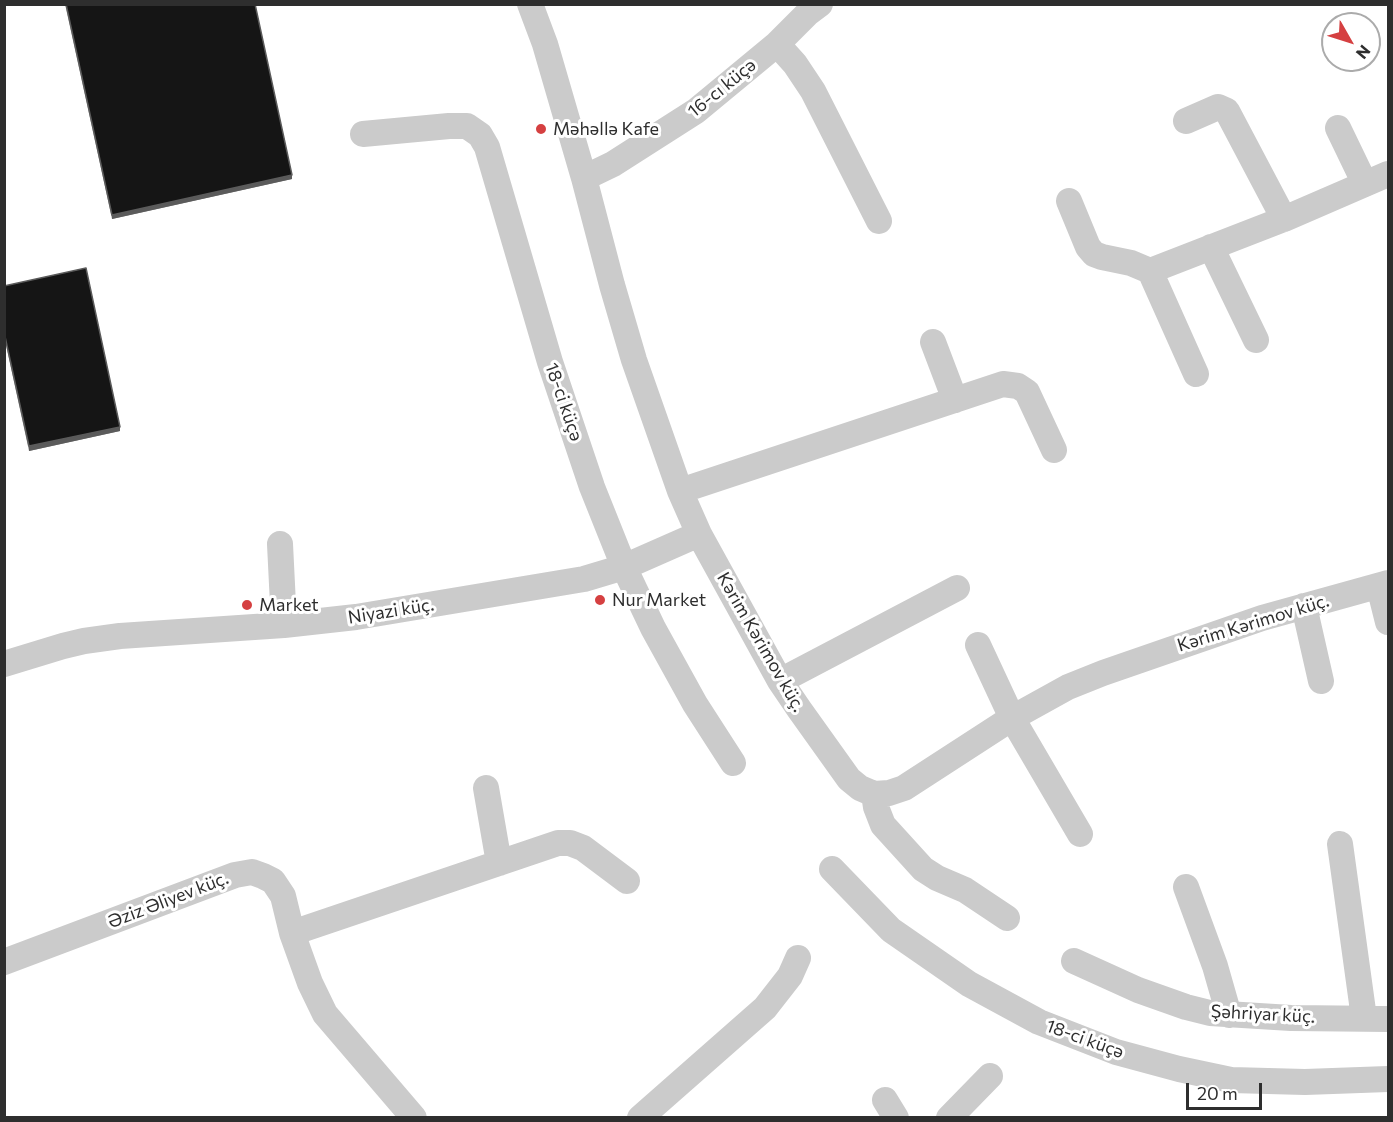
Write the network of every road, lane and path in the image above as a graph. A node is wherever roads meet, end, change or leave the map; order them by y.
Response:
1 (530, 4) edge
2 (820, 4) edge
3 (777, 44) junction
4 (1186, 121) dead end
5 (1338, 128) dead end
6 (363, 134) dead end
7 (1389, 174) edge
8 (584, 178) junction
9 (1365, 184) junction
10 (1069, 201) dead end
11 (1284, 219) junction
12 (879, 221) dead end
13 (1211, 248) junction
14 (1150, 271) junction
15 (1256, 340) dead end
16 (933, 342) dead end
17 (1196, 374) dead end
18 (955, 400) junction
19 (1054, 450) dead end
20 (680, 491) junction
21 (699, 534) junction
22 (279, 544) dead end
23 (624, 567) junction
24 (1384, 584) edge
25 (957, 588) dead end
26 (1304, 606) junction
27 (1389, 622) edge
28 (284, 625) junction
29 (978, 645) dead end
30 (4, 664) edge
31 (780, 681) junction
32 (1321, 681) dead end
33 (1012, 718) junction
34 (733, 763) dead end
35 (486, 788) dead end
36 (874, 794) junction
37 (1080, 834) dead end
38 (1340, 844) dead end
39 (499, 863) junction
40 (832, 869) dead end
41 (627, 881) dead end
42 (1186, 886) dead end
43 (1007, 918) dead end
44 (292, 933) junction
45 (798, 958) dead end
46 (1074, 961) dead end
47 (4, 962) edge
48 (1228, 1015) junction
49 (1376, 1019) edge
50 (990, 1076) dead end
51 (1389, 1079) edge
52 (414, 1118) edge
53 (640, 1118) edge
54 (949, 1118) edge

1 - 8 street, Kərim Kərimov küç.
2 - 3 street, 16-cı küçə
3 - 8 street, 16-cı küçə
3 - 12 street
4 - 11 street
5 - 9 street
6 - 23 street, 18-ci küçə
7 - 9 street
8 - 20 street, Kərim Kərimov küç.
9 - 11 street
10 - 14 street
11 - 13 street
13 - 14 street
13 - 15 street
14 - 17 street
16 - 18 street
18 - 19 street
18 - 20 street
20 - 21 street, Kərim Kərimov küç.
21 - 23 street, Niyazi küç.
21 - 31 street, Kərim Kərimov küç.
22 - 28 street
23 - 28 street, Niyazi küç.
23 - 34 street, 18-ci küçə
24 - 26 street, Kərim Kərimov küç.
24 - 27 street
25 - 31 street
26 - 32 street
26 - 33 street, Kərim Kərimov küç.
28 - 30 street, Niyazi küç.
29 - 33 street
31 - 36 street, Kərim Kərimov küç.
33 - 36 street, Kərim Kərimov küç.
33 - 37 street
35 - 39 street
36 - 43 street
38 - 49 street
39 - 41 street
39 - 44 street
40 - 51 street, 18-ci küçə
42 - 48 street
44 - 47 street, Əziz Əliyev küç.
44 - 52 street, Əziz Əliyev küç.
45 - 53 street
46 - 48 street, Şəhriyar küç.
48 - 49 street, Şəhriyar küç.
50 - 54 street

